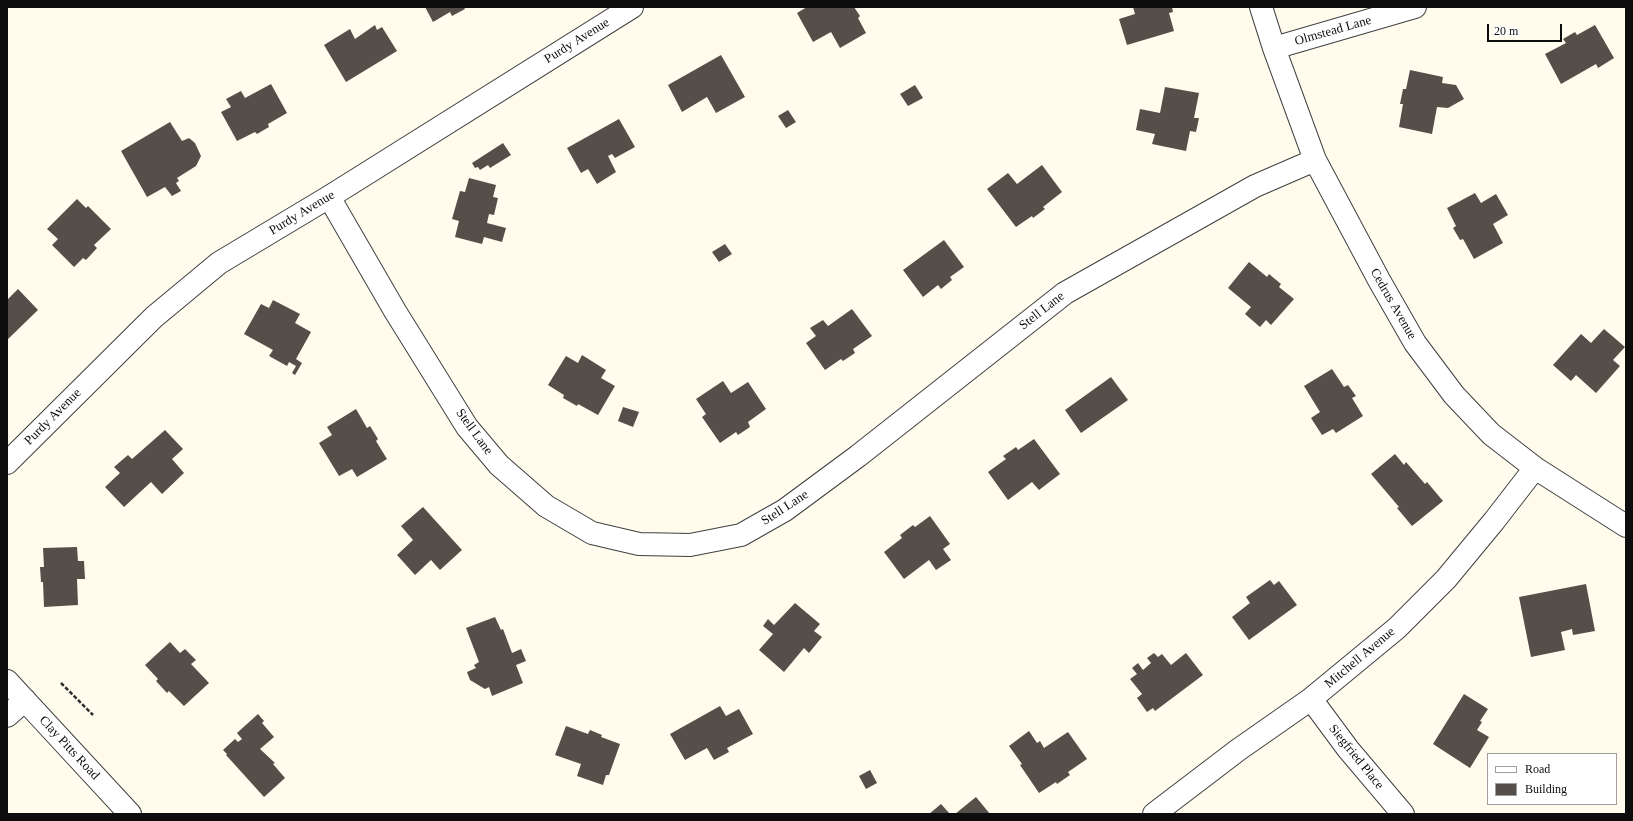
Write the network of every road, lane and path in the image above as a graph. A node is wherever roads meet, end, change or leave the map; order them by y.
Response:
1 (632, 7) edge
2 (1261, 7) edge
3 (1415, 7) edge
4 (1274, 48) junction
5 (1315, 160) junction
6 (329, 197) junction
7 (7, 463) edge
8 (1534, 468) junction
9 (1626, 526) edge
10 (7, 681) edge
11 (61, 683) dead end
12 (1310, 699) junction
13 (25, 700) junction
14 (93, 715) dead end
15 (7, 716) edge
16 (130, 814) edge
17 (1154, 814) edge
18 (1403, 814) edge

1 - 6 street, Purdy Avenue
2 - 4 street, Cedrus Avenue
3 - 4 street, Olmstead Lane
4 - 5 street, Cedrus Avenue
5 - 6 street, Stell Lane
5 - 8 street, Cedrus Avenue
6 - 7 street, Purdy Avenue
8 - 9 street, Cedrus Avenue
8 - 12 street, Mitchell Avenue
10 - 13 street, Clay Pitts Road
11 - 14 path
12 - 17 street, Mitchell Avenue
12 - 18 street, Siegfried Place
13 - 15 street
13 - 16 street, Clay Pitts Road

